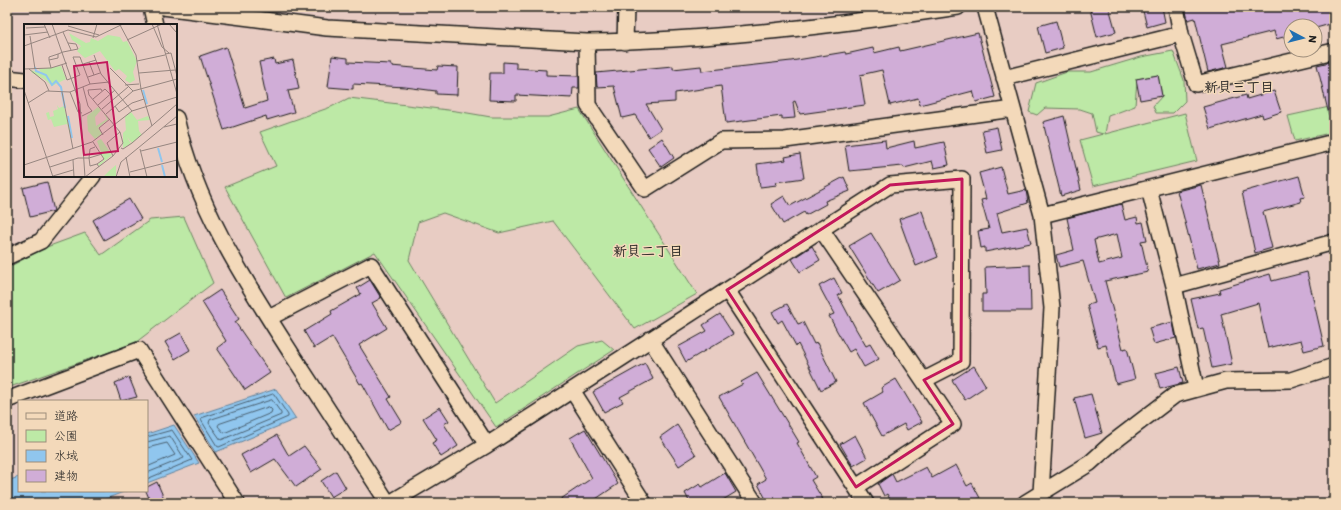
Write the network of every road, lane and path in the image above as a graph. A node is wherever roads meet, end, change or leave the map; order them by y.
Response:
1 (151, 7) edge
2 (163, 7) edge
3 (626, 7) edge
4 (958, 7) edge
5 (985, 7) edge
6 (1176, 7) edge
7 (155, 24) edge
8 (1181, 34) junction
9 (587, 42) junction
10 (625, 42) junction
11 (1334, 51) edge
12 (7, 78) edge
13 (1004, 78) junction
14 (24, 80) edge
15 (1013, 109) junction
16 (177, 126) edge
17 (1334, 142) edge
18 (180, 149) edge
19 (92, 177) edge
20 (1149, 189) junction
21 (1042, 215) junction
22 (821, 229) junction
23 (1334, 242) edge
24 (7, 257) edge
25 (1174, 286) junction
26 (727, 290) junction
27 (269, 318) junction
28 (650, 340) junction
29 (1334, 366) edge
30 (924, 380) junction
31 (1196, 388) junction
32 (572, 390) junction
33 (7, 400) edge
34 (487, 445) junction
35 (856, 487) junction
36 (1041, 493) junction
37 (237, 503) edge
38 (389, 503) edge
39 (644, 503) edge
40 (755, 503) edge
41 (866, 503) edge
42 (1025, 503) edge

1 - 7 street
2 - 9 street
3 - 10 street
4 - 10 street
5 - 13 street
6 - 8 street
8 - 11 street
8 - 13 street
9 - 10 street
9 - 15 street
12 - 14 street
13 - 15 street
15 - 21 street
16 - 18 street
17 - 20 street
18 - 27 street
19 - 24 street
20 - 21 street
20 - 25 street
21 - 36 street
22 - 26 street
22 - 30 street
22 - 30 street
23 - 25 street
25 - 31 street
26 - 28 street
26 - 35 street
27 - 34 street
27 - 38 street
28 - 32 street
28 - 40 street
29 - 31 street
30 - 35 street
31 - 36 street
32 - 34 street
32 - 39 street
33 - 37 street
34 - 38 street
35 - 41 street
36 - 42 street

